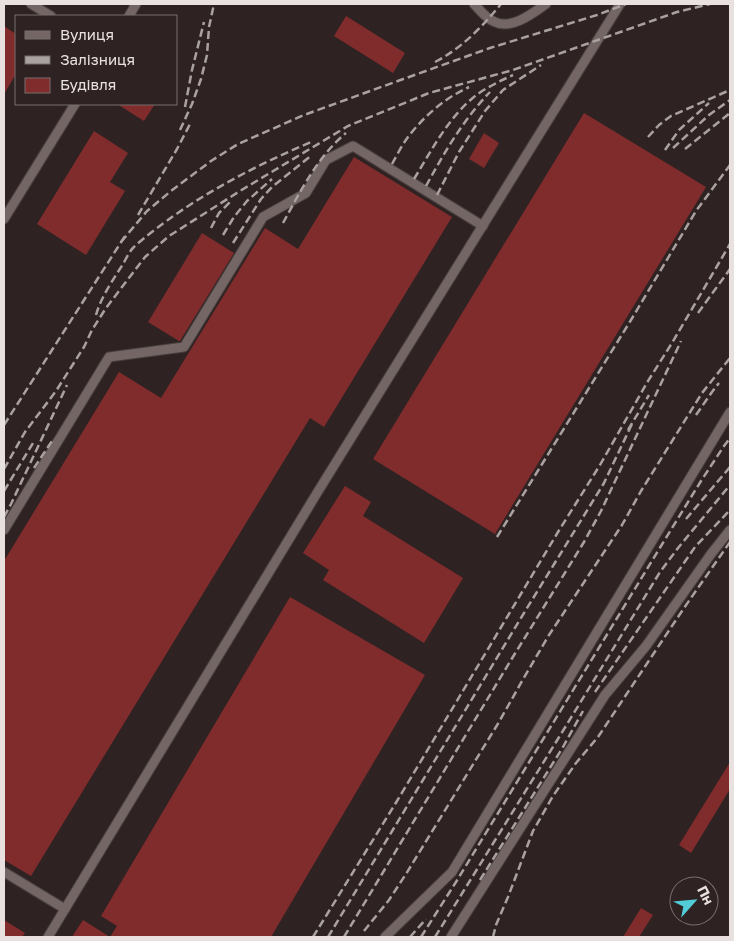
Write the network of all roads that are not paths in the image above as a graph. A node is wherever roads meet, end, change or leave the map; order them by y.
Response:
1 (31, 4) edge
2 (136, 4) edge
3 (474, 4) edge
4 (546, 4) edge
5 (620, 4) edge
6 (50, 15) edge
7 (130, 15) edge
8 (74, 105) edge
9 (4, 219) edge
10 (482, 226) junction
11 (730, 412) edge
12 (4, 530) edge
13 (730, 530) edge
14 (4, 872) edge
15 (65, 909) junction
16 (48, 937) edge
17 (385, 937) edge
18 (451, 937) edge

1 - 6 lane
2 - 7 lane
3 - 4 lane
5 - 10 lane
8 - 9 lane
10 - 12 lane
10 - 15 lane
11 - 17 lane
13 - 18 lane
14 - 15 lane
15 - 16 lane

